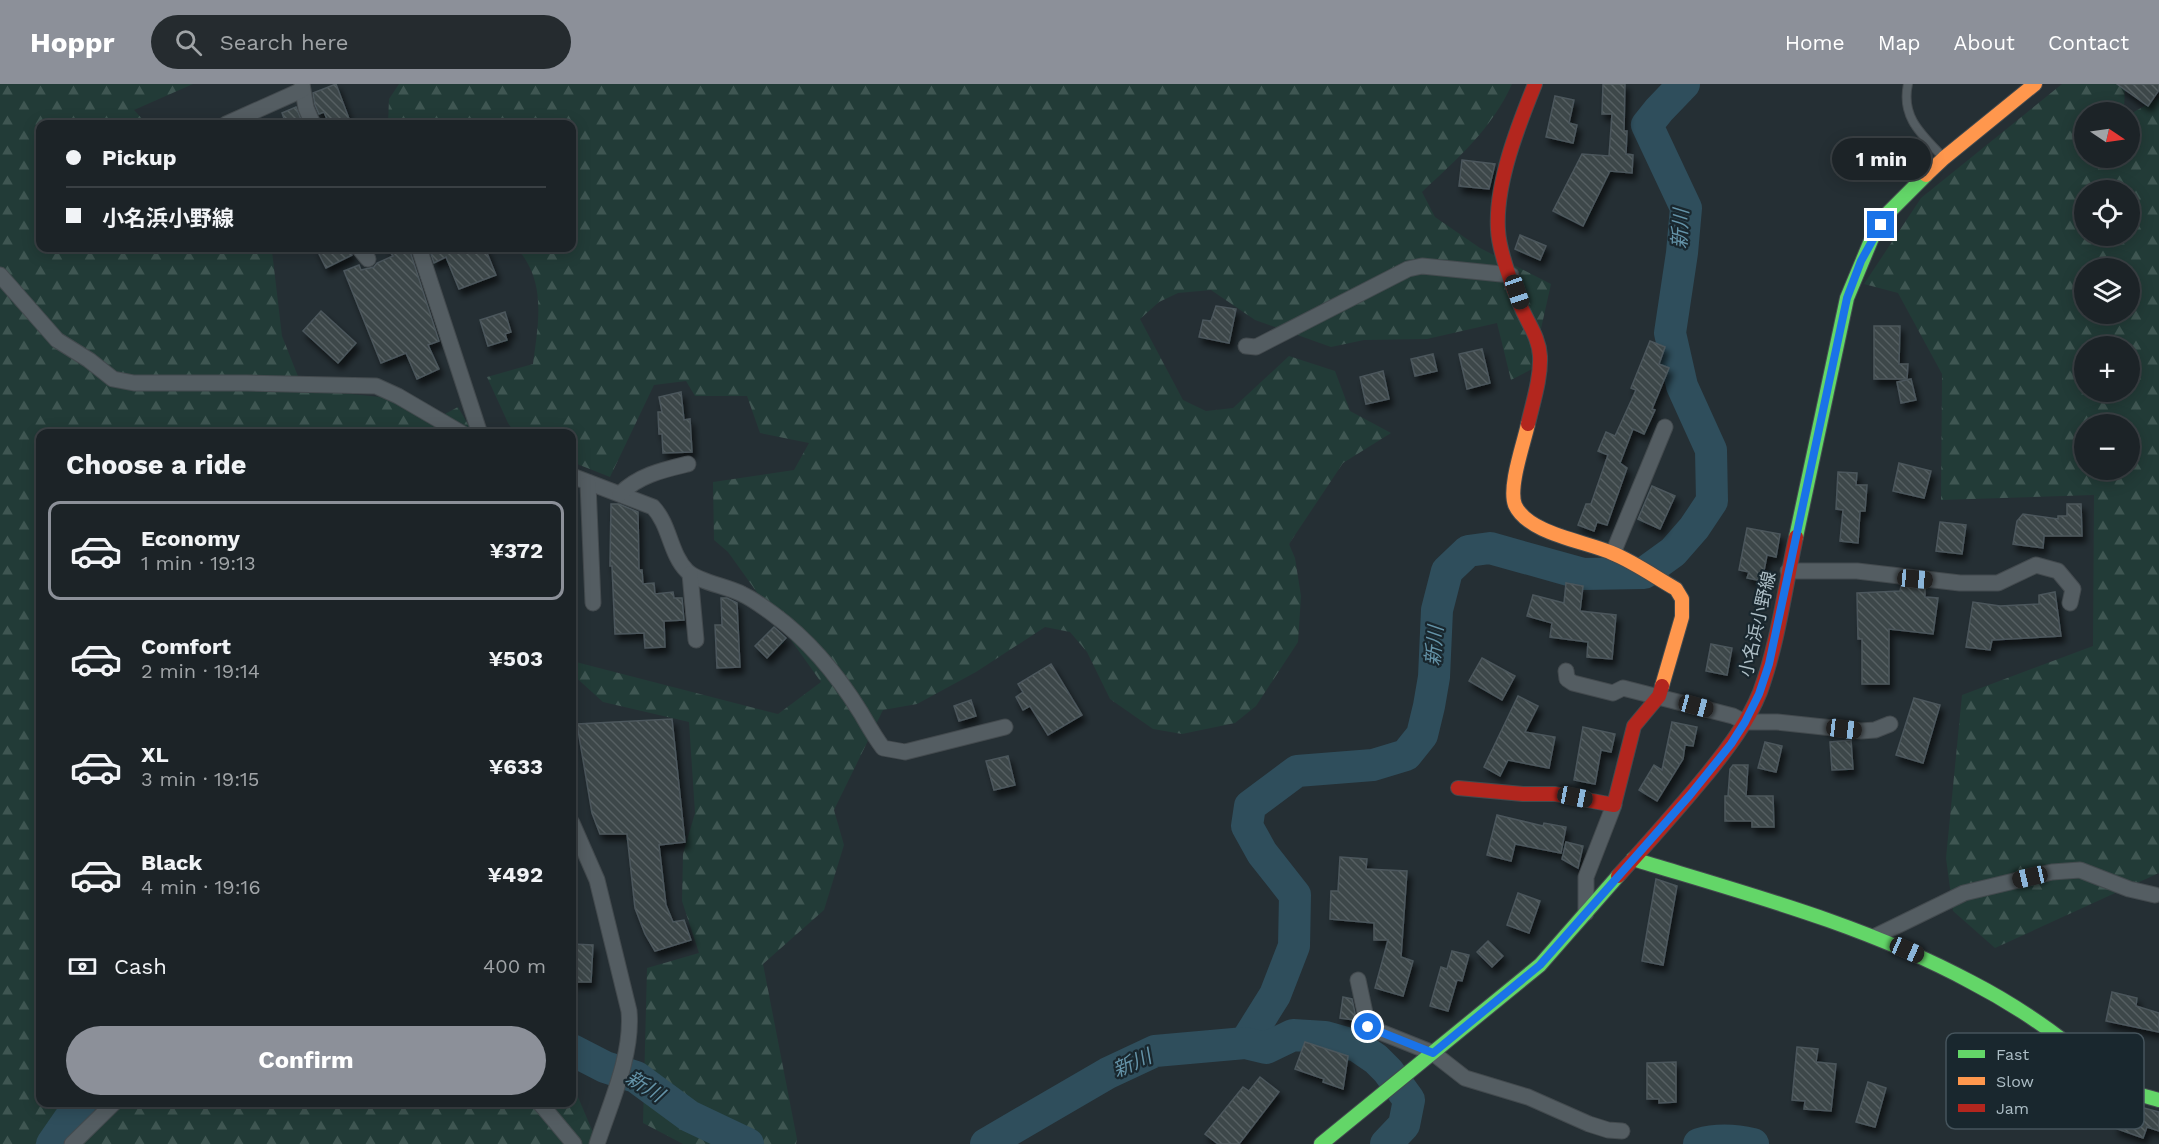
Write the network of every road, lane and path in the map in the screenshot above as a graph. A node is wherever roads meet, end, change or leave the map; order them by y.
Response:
1 (1535, 84) edge
2 (1908, 84) edge
3 (2035, 84) edge
4 (302, 87) edge
5 (234, 120) edge
6 (311, 120) edge
7 (1944, 158) junction
8 (420, 252) edge
9 (0, 275) edge
10 (1511, 275) junction
11 (1246, 346) dead end
12 (1665, 427) dead end
13 (454, 429) edge
14 (478, 429) edge
15 (688, 464) dead end
16 (576, 478) edge
17 (588, 484) junction
18 (620, 494) junction
19 (1619, 555) junction
20 (1788, 571) junction
21 (690, 574) junction
22 (593, 603) dead end
23 (2070, 603) dead end
24 (696, 640) dead end
25 (1566, 671) dead end
26 (1659, 696) junction
27 (1745, 722) junction
28 (1890, 724) dead end
29 (1005, 727) dead end
30 (1458, 788) dead end
31 (1614, 805) junction
32 (576, 832) edge
33 (1633, 859) junction
34 (2155, 895) dead end
35 (1586, 913) junction
36 (1876, 936) junction
37 (1358, 980) dead end
38 (2052, 1033) edge
39 (1433, 1053) junction
40 (2144, 1095) edge
41 (2159, 1100) edge
42 (110, 1107) edge
43 (543, 1107) edge
44 (1622, 1131) dead end
45 (72, 1144) edge
46 (574, 1144) edge
47 (597, 1144) edge
48 (1321, 1144) edge

1 - 10 street
2 - 7 lane
3 - 7 street, 小名浜小野線
4 - 5 street
4 - 6 street
7 - 20 street, 小名浜小野線
8 - 14 street
9 - 13 street
10 - 11 street
10 - 19 street
12 - 19 street
15 - 18 street
16 - 17 street
17 - 18 street
17 - 22 street
18 - 21 street
19 - 26 street
20 - 23 street
20 - 27 street, 小名浜小野線
21 - 24 street
21 - 29 street
25 - 26 street
26 - 27 street
26 - 31 street
27 - 28 street
27 - 33 street, 小名浜小野線
30 - 31 street
31 - 35 street
32 - 47 street
33 - 35 street, 小名浜小野線
33 - 36 street
34 - 36 street
35 - 39 street, 小名浜小野線
36 - 38 street
37 - 39 street
39 - 44 street
39 - 48 street, 小名浜小野線
40 - 41 street
42 - 45 street
43 - 46 street

